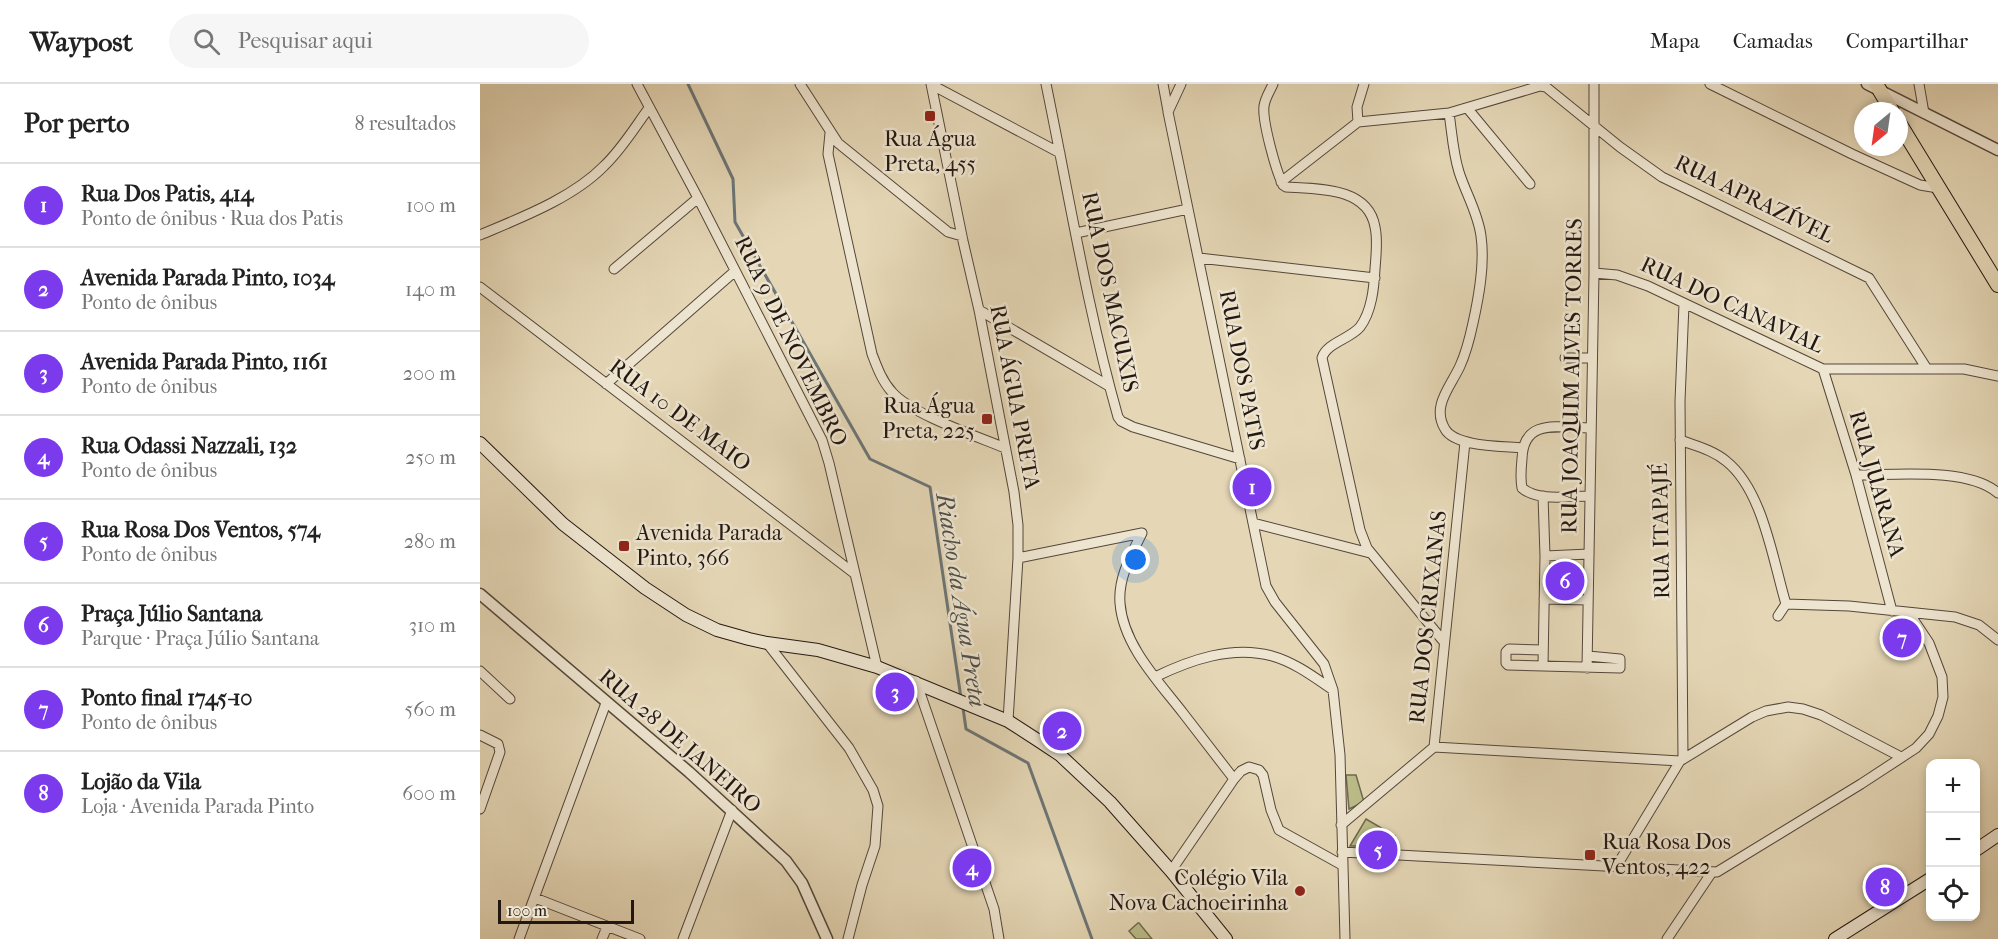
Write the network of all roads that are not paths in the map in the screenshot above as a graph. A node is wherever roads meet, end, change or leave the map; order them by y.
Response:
1 (637, 84) edge
2 (800, 84) edge
3 (1046, 84) edge
4 (1163, 84) edge
5 (1181, 84) edge
6 (1273, 84) edge
7 (1364, 84) edge
8 (1594, 84) edge
9 (1710, 84) edge
10 (1867, 84) edge
11 (1919, 84) edge
12 (932, 85) edge
13 (1879, 88) edge
14 (1887, 102) edge
15 (649, 108) junction
16 (1468, 109) junction
17 (1168, 112) junction
18 (1449, 113) junction
19 (1924, 113) junction
20 (1358, 122) junction
21 (1593, 126) junction
22 (830, 133) junction
23 (1908, 138) edge
24 (1998, 150) edge
25 (1060, 153) junction
26 (1281, 182) junction
27 (1530, 183) dead end
28 (1938, 188) junction
29 (698, 198) junction
30 (1188, 209) junction
31 (1076, 233) junction
32 (480, 235) edge
33 (962, 236) junction
34 (1199, 258) junction
35 (614, 269) dead end
36 (734, 272) junction
37 (1594, 273) junction
38 (1375, 278) junction
39 (1998, 285) edge
40 (480, 287) edge
41 (1683, 304) junction
42 (979, 310) junction
43 (1565, 358) dead end
44 (1592, 358) junction
45 (1822, 369) junction
46 (1927, 369) junction
47 (1998, 376) edge
48 (606, 384) junction
49 (1109, 386) junction
50 (1591, 428) junction
51 (1680, 440) junction
52 (1465, 442) junction
53 (480, 443) edge
54 (1005, 448) junction
55 (1522, 448) junction
56 (1239, 459) junction
57 (1856, 475) junction
58 (1998, 493) edge
59 (1543, 496) junction
60 (1590, 496) junction
61 (1253, 523) junction
62 (1370, 553) junction
63 (1588, 554) junction
64 (1545, 556) junction
65 (1018, 558) junction
66 (855, 574) junction
67 (480, 594) edge
68 (1544, 599) junction
69 (1588, 600) junction
70 (1786, 604) junction
71 (1892, 611) junction
72 (1906, 612) junction
73 (1778, 616) dead end
74 (1998, 640) edge
75 (1444, 642) junction
76 (768, 644) junction
77 (1542, 650) junction
78 (1588, 656) junction
79 (1543, 665) junction
80 (877, 667) junction
81 (1587, 668) junction
82 (480, 671) edge
83 (1155, 677) junction
84 (916, 681) junction
85 (1333, 690) junction
86 (510, 699) dead end
87 (606, 703) junction
88 (1008, 721) junction
89 (480, 735) edge
90 (1434, 747) junction
91 (1901, 758) junction
92 (1681, 760) junction
93 (1234, 779) junction
94 (480, 809) edge
95 (732, 810) junction
96 (1341, 825) junction
97 (1998, 835) edge
98 (1980, 847) edge
99 (1342, 852) junction
100 (1342, 865) junction
101 (1616, 867) junction
102 (1171, 872) junction
103 (1712, 872) junction
104 (1926, 882) edge
105 (535, 898) junction
106 (607, 927) junction
107 (519, 939) edge
108 (602, 939) edge
109 (640, 939) edge
110 (682, 939) edge
111 (827, 939) edge
112 (848, 939) edge
113 (999, 939) edge
114 (1226, 939) edge
115 (1345, 939) edge
116 (1667, 939) edge
117 (1835, 939) edge

1 - 15 street, RUA 9 DE NOVEMBRO
2 - 22 street
3 - 25 street, RUA DOS MACUXIS
4 - 17 street, RUA DOS PATIS
5 - 17 street
6 - 26 street
7 - 20 street
8 - 21 street, RUA JOAQUIM ALVES TORRES
9 - 28 street
10 - 13 street
11 - 19 street
12 - 25 street
12 - 33 street, RUA ÁGUA PRETA
13 - 14 main road
13 - 19 street
15 - 29 street, RUA 9 DE NOVEMBRO
15 - 32 street
16 - 18 street
16 - 21 street, RUA APRAZÍVEL
16 - 27 street
17 - 30 street, RUA DOS PATIS
18 - 20 street
18 - 52 street
19 - 24 street
20 - 26 street
21 - 37 street, RUA JOAQUIM ALVES TORRES
21 - 46 street, RUA APRAZÍVEL
22 - 33 street
22 - 54 street
23 - 28 main road
25 - 31 street, RUA DOS MACUXIS
26 - 38 street
28 - 39 main road
29 - 35 street
29 - 36 street, RUA 9 DE NOVEMBRO
30 - 31 street
30 - 34 street, RUA DOS PATIS
31 - 49 street, RUA DOS MACUXIS
33 - 42 street, RUA ÁGUA PRETA
34 - 38 street
34 - 56 street, RUA DOS PATIS
36 - 48 street
36 - 66 street, RUA 9 DE NOVEMBRO
37 - 41 street, RUA DO CANAVIAL
37 - 44 street, RUA JOAQUIM ALVES TORRES
38 - 62 street
40 - 48 street, RUA 10 DE MAIO
41 - 45 street, RUA DO CANAVIAL
41 - 51 street, RUA ITAPAJÉ
42 - 49 street
42 - 54 street, RUA ÁGUA PRETA
43 - 44 street
44 - 50 street, RUA JOAQUIM ALVES TORRES
45 - 46 street, RUA DO CANAVIAL
45 - 57 street, RUA JUARANA
46 - 47 street, RUA DO CANAVIAL
48 - 66 street, RUA 10 DE MAIO
49 - 56 street, RUA DOS MACUXIS
50 - 55 street
50 - 60 street, RUA JOAQUIM ALVES TORRES
51 - 70 street
51 - 92 street, RUA ITAPAJÉ
52 - 55 street
52 - 75 street, RUA DOS CRIXANAS
53 - 76 main road
54 - 65 street, RUA ÁGUA PRETA
55 - 59 street
56 - 61 street, RUA DOS PATIS
57 - 58 street
57 - 71 street, RUA JUARANA
59 - 60 street
59 - 64 street
60 - 63 street, RUA JOAQUIM ALVES TORRES
61 - 62 street
61 - 85 street, RUA DOS PATIS
62 - 75 street
63 - 64 street
63 - 69 street, RUA JOAQUIM ALVES TORRES
64 - 68 street
65 - 83 street
65 - 88 street, RUA ÁGUA PRETA
66 - 80 street, RUA 9 DE NOVEMBRO
67 - 87 street, RUA 28 DE JANEIRO
68 - 69 street
68 - 77 street
69 - 78 street, RUA JOAQUIM ALVES TORRES
70 - 71 street
70 - 73 street
71 - 72 street
72 - 74 street
72 - 91 street
75 - 90 street, RUA DOS CRIXANAS
76 - 80 main road
76 - 112 street
77 - 79 street
77 - 79 street
78 - 81 street, RUA JOAQUIM ALVES TORRES
78 - 81 street
79 - 81 street
80 - 84 main road
82 - 86 street
83 - 85 street
83 - 93 street
84 - 88 main road
84 - 113 street
85 - 96 street, RUA DOS PATIS
87 - 95 street, RUA 28 DE JANEIRO
87 - 105 street
88 - 102 main road
89 - 94 street
90 - 92 street
90 - 96 street, RUA DOS CRIXANAS
91 - 92 street
91 - 103 street
92 - 101 street
93 - 100 street
93 - 102 street
95 - 110 street
95 - 111 street, RUA 28 DE JANEIRO
96 - 99 street, RUA DOS PATIS
97 - 98 main road
99 - 100 street, RUA DOS PATIS
99 - 101 street
100 - 115 street, RUA DOS PATIS
101 - 103 street
102 - 114 main road
103 - 116 street
104 - 117 main road
105 - 106 street
105 - 107 street
106 - 108 street
106 - 109 street

